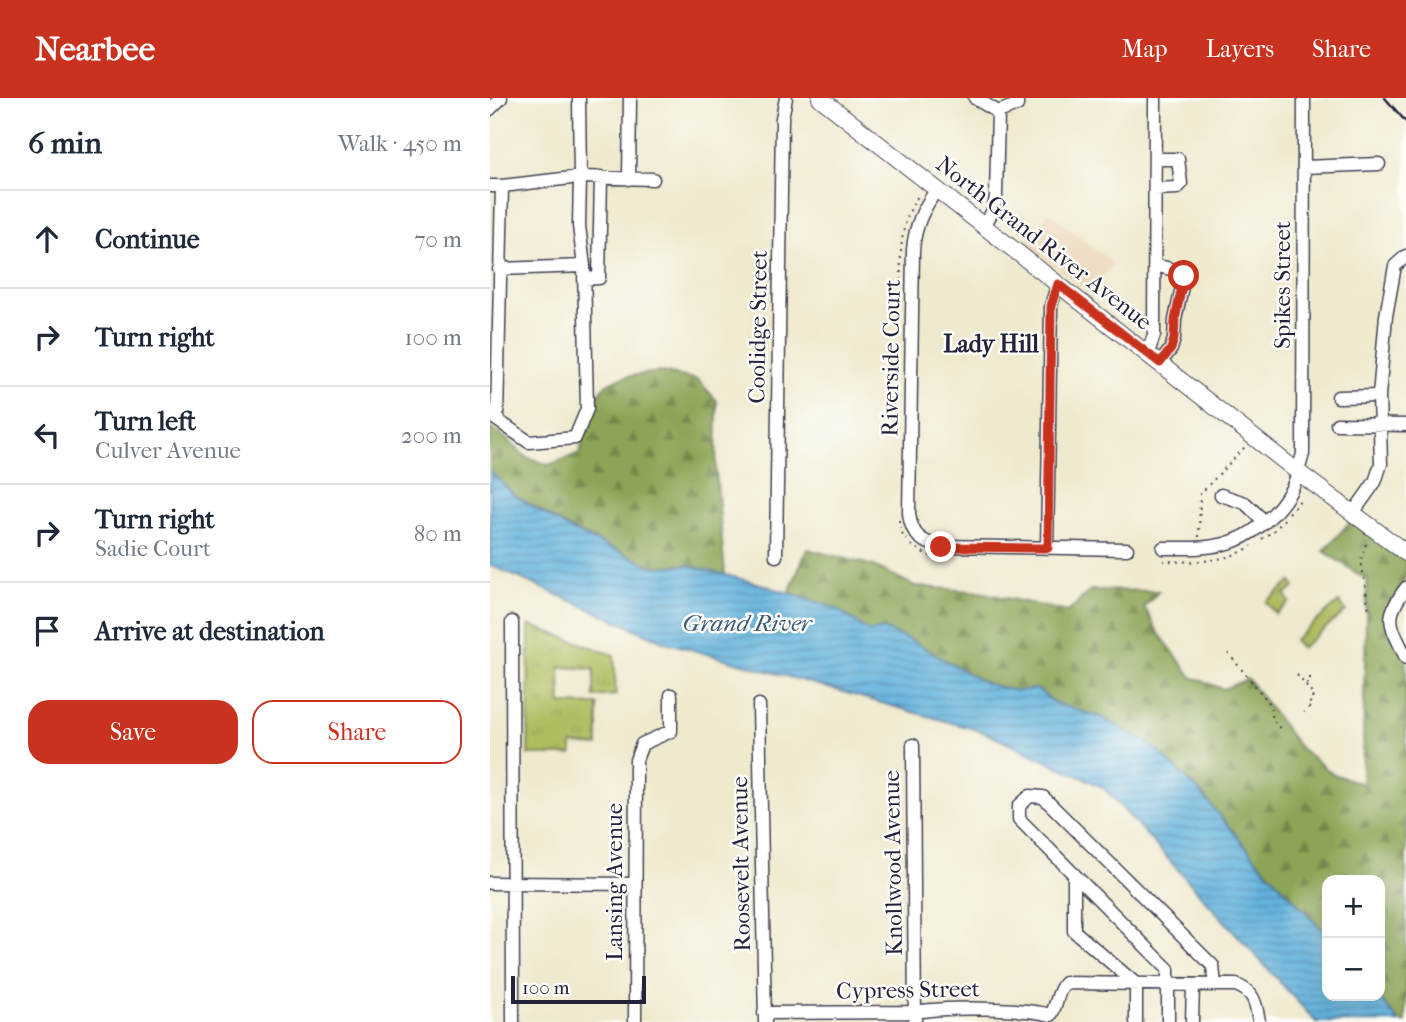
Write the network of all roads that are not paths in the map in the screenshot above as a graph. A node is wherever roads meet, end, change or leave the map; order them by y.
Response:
1 (501, 98) edge
2 (579, 98) edge
3 (630, 98) edge
4 (786, 98) edge
5 (820, 98) edge
6 (975, 98) edge
7 (1017, 98) edge
8 (1155, 98) edge
9 (1304, 98) edge
10 (490, 109) edge
11 (998, 112) junction
12 (1155, 159) junction
13 (1380, 164) dead end
14 (1304, 167) junction
15 (580, 177) junction
16 (601, 177) junction
17 (629, 179) junction
18 (653, 179) dead end
19 (496, 186) edge
20 (937, 189) junction
21 (1155, 189) junction
22 (985, 226) junction
23 (1406, 256) edge
24 (1155, 265) junction
25 (499, 270) junction
26 (584, 273) junction
27 (1058, 284) junction
28 (1154, 358) junction
29 (1379, 396) junction
30 (1338, 397) dead end
31 (1337, 424) dead end
32 (1380, 425) junction
33 (1406, 425) edge
34 (1298, 472) junction
35 (1221, 495) dead end
36 (1353, 513) junction
37 (1265, 522) junction
38 (1048, 548) junction
39 (1163, 548) dead end
40 (1127, 549) dead end
41 (1406, 553) edge
42 (776, 556) dead end
43 (1406, 588) edge
44 (512, 622) dead end
45 (1406, 658) edge
46 (671, 695) dead end
47 (759, 705) dead end
48 (913, 745) dead end
49 (1074, 874) junction
50 (490, 883) edge
51 (514, 883) junction
52 (635, 884) junction
53 (1136, 984) junction
54 (1169, 985) junction
55 (1193, 985) junction
56 (1215, 985) junction
57 (764, 1017) edge
58 (915, 1017) edge
59 (1053, 1018) edge
60 (513, 1022) edge
61 (635, 1022) edge
62 (1136, 1022) edge
63 (1168, 1022) edge
64 (1192, 1022) edge
65 (1259, 1022) edge

1 - 10 street
2 - 15 street
3 - 17 street
4 - 42 street, Coolidge Street
5 - 20 main road, North Grand River Avenue
6 - 11 street
7 - 11 street
8 - 12 street
9 - 14 street, Spikes Street
11 - 22 street
12 - 21 street
12 - 21 street
13 - 14 street
14 - 34 street, Spikes Street
15 - 16 street
15 - 19 street
15 - 26 street
16 - 17 street
16 - 26 street
17 - 18 street
19 - 25 street
20 - 22 main road, North Grand River Avenue
20 - 38 street, Riverside Court
21 - 24 street
22 - 27 main road, North Grand River Avenue
23 - 29 street
24 - 28 street
24 - 28 street
25 - 26 street
25 - 26 street
27 - 28 main road, North Grand River Avenue
27 - 38 street
28 - 34 main road, North Grand River Avenue
29 - 30 street
29 - 32 street
31 - 32 street
32 - 33 street
32 - 36 street
34 - 36 main road, North Grand River Avenue
34 - 37 street
35 - 37 street
36 - 41 main road, North Grand River Avenue
37 - 39 street
38 - 40 street
43 - 45 street
44 - 51 street
46 - 52 street, Lansing Avenue
47 - 57 street, Roosevelt Avenue
48 - 58 street, Knollwood Avenue
49 - 53 street
49 - 54 street
49 - 56 street
50 - 51 street
51 - 52 street
51 - 60 street
52 - 61 street, Lansing Avenue
53 - 54 street
53 - 59 street
53 - 62 street
54 - 55 street
54 - 63 street
55 - 56 street
55 - 64 street
56 - 65 street
57 - 58 street, Cypress Street
58 - 59 street, Cypress Street

